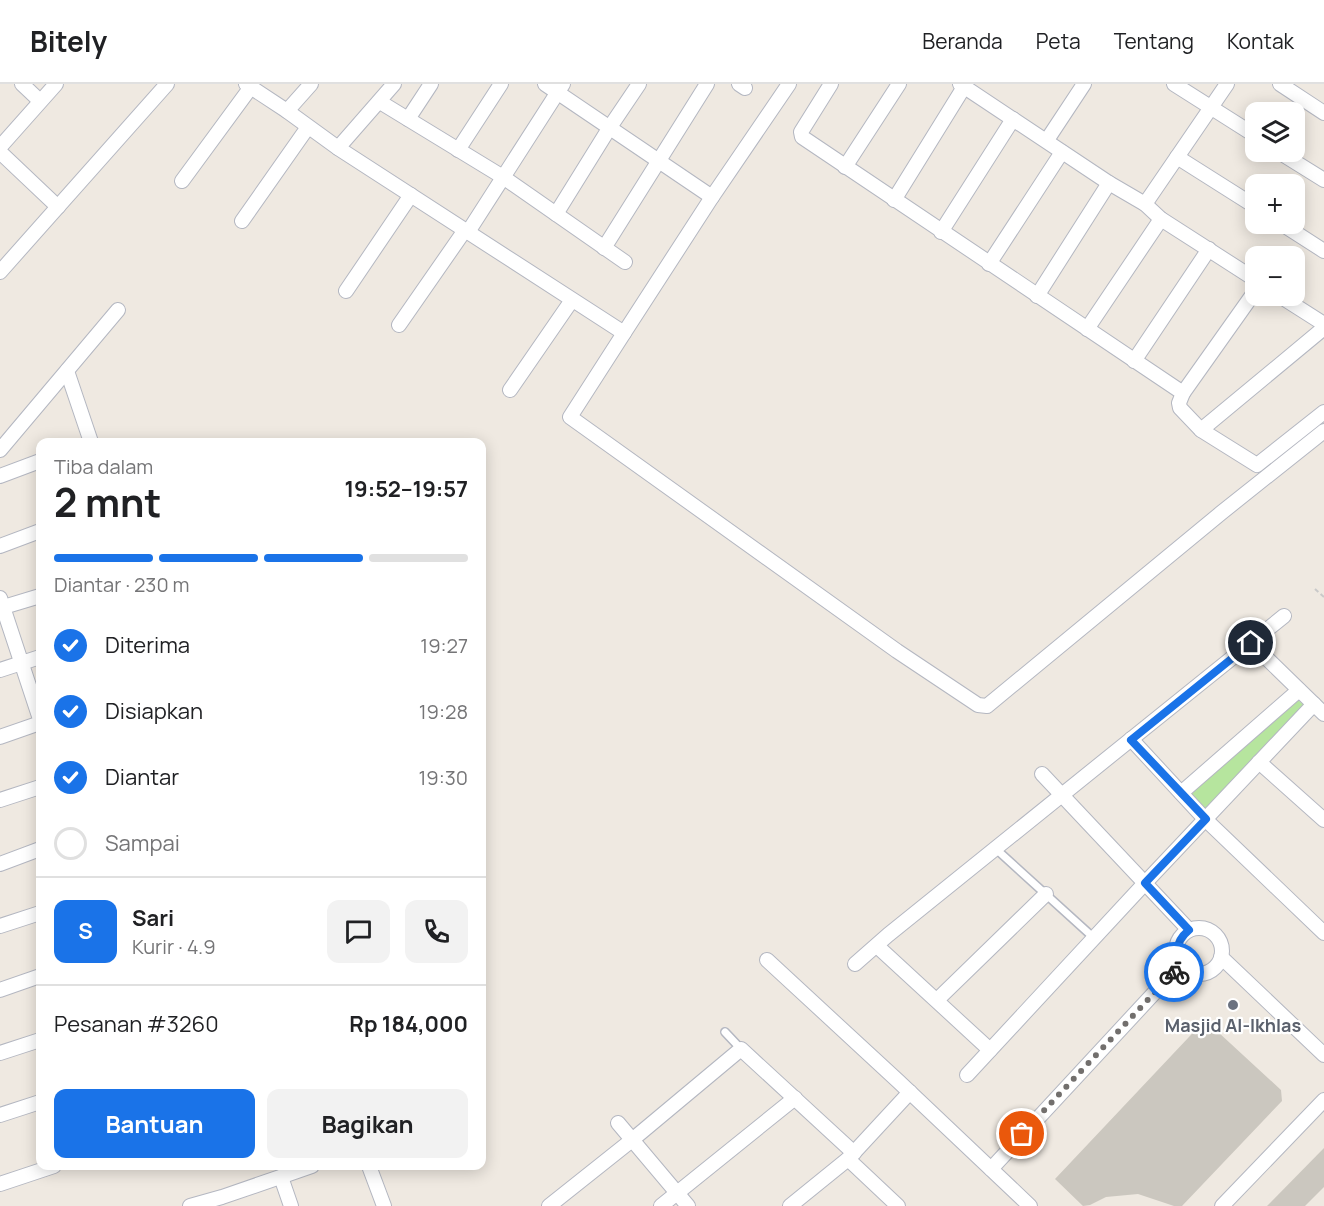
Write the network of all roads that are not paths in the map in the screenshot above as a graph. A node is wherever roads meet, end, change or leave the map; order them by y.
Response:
1 (22, 84) edge
2 (56, 84) edge
3 (167, 84) edge
4 (310, 84) edge
5 (394, 84) edge
6 (431, 84) edge
7 (501, 84) edge
8 (545, 84) edge
9 (639, 84) edge
10 (707, 84) edge
11 (789, 84) edge
12 (831, 84) edge
13 (899, 84) edge
14 (1174, 84) edge
15 (1227, 84) edge
16 (1280, 84) edge
17 (962, 85) edge
18 (248, 86) edge
19 (1076, 87) edge
20 (560, 88) edge
21 (40, 102) junction
22 (380, 102) junction
23 (1210, 107) junction
24 (287, 111) junction
25 (1324, 113) edge
26 (408, 119) junction
27 (1013, 119) junction
28 (308, 127) junction
29 (610, 127) junction
30 (1245, 129) edge
31 (1047, 140) junction
32 (0, 147) edge
33 (338, 148) junction
34 (458, 150) junction
35 (0, 152) edge
36 (1062, 152) junction
37 (1177, 157) junction
38 (658, 160) junction
39 (1295, 162) edge
40 (845, 167) junction
41 (503, 177) junction
42 (1324, 180) edge
43 (182, 181) dead end
44 (1109, 183) junction
45 (411, 195) junction
46 (712, 197) junction
47 (894, 200) junction
48 (1245, 200) edge
49 (1145, 204) junction
50 (58, 207) junction
51 (556, 214) junction
52 (1161, 219) junction
53 (242, 222) dead end
54 (466, 231) junction
55 (941, 232) junction
56 (1298, 234) edge
57 (604, 248) junction
58 (1209, 249) junction
59 (1324, 250) edge
60 (624, 262) dead end
61 (989, 264) junction
62 (0, 272) edge
63 (1245, 273) edge
64 (346, 291) dead end
65 (1036, 296) junction
66 (572, 300) junction
67 (1245, 306) edge
68 (1295, 306) edge
69 (118, 310) dead end
70 (399, 325) dead end
71 (1324, 326) edge
72 (1087, 329) junction
73 (624, 333) junction
74 (1134, 361) junction
75 (67, 371) junction
76 (510, 390) dead end
77 (1183, 393) junction
78 (1324, 412) edge
79 (1201, 430) junction
80 (1324, 431) edge
81 (90, 438) edge
82 (0, 450) edge
83 (36, 462) edge
84 (0, 476) edge
85 (36, 532) edge
86 (0, 546) edge
87 (36, 597) edge
88 (1, 604) edge
89 (1284, 616) dead end
90 (1251, 643) junction
91 (36, 658) edge
92 (22, 663) junction
93 (0, 670) edge
94 (1299, 690) junction
95 (36, 707) edge
96 (1319, 709) edge
97 (36, 724) edge
98 (0, 737) edge
99 (1131, 740) junction
100 (1259, 762) junction
101 (1041, 774) dead end
102 (36, 788) edge
103 (1181, 793) junction
104 (1061, 795) junction
105 (0, 800) edge
106 (1206, 819) junction
107 (1324, 820) edge
108 (996, 849) junction
109 (36, 850) edge
110 (0, 864) edge
111 (1145, 883) junction
112 (1046, 894) junction
113 (36, 914) edge
114 (0, 926) edge
115 (1189, 930) junction
116 (1324, 933) edge
117 (1094, 938) junction
118 (877, 946) junction
119 (1221, 957) junction
120 (767, 960) dead end
121 (855, 964) dead end
122 (1181, 964) junction
123 (36, 977) edge
124 (0, 990) edge
125 (937, 1000) junction
126 (725, 1032) dead end
127 (36, 1041) edge
128 (741, 1049) junction
129 (990, 1050) junction
130 (0, 1053) edge
131 (1324, 1055) edge
132 (967, 1075) dead end
133 (910, 1092) junction
134 (795, 1098) junction
135 (1324, 1100) edge
136 (36, 1103) edge
137 (0, 1115) edge
138 (618, 1123) dead end
139 (632, 1140) junction
140 (851, 1156) junction
141 (991, 1168) junction
142 (42, 1170) edge
143 (301, 1170) edge
144 (370, 1170) edge
145 (281, 1177) junction
146 (0, 1184) edge
147 (677, 1193) junction
148 (224, 1202) edge
149 (190, 1206) edge
150 (291, 1206) edge
151 (384, 1206) edge
152 (549, 1206) edge
153 (662, 1206) edge
154 (688, 1206) edge
155 (790, 1206) edge
156 (898, 1206) edge
157 (1030, 1206) edge
158 (1222, 1206) edge

1 - 21 street
2 - 21 street
3 - 50 street
4 - 24 street
5 - 22 street
6 - 26 street
7 - 34 street
8 - 20 street
9 - 29 street
10 - 38 street
11 - 46 street
12 - 40 street
13 - 40 street
14 - 23 street
15 - 23 street
16 - 25 street
17 - 27 street
17 - 47 street
18 - 24 street
18 - 43 street
19 - 31 street
20 - 29 street
20 - 41 street
21 - 32 street
22 - 26 street
22 - 33 street
23 - 30 street
23 - 37 street
24 - 28 street
26 - 34 street
27 - 31 street
27 - 55 street
28 - 33 street
28 - 53 street
29 - 38 street
29 - 51 street
31 - 36 street
33 - 45 street
34 - 41 street
35 - 50 street
36 - 44 street
36 - 61 street
37 - 48 street
37 - 49 street
38 - 46 street
38 - 57 street
39 - 42 street
40 - 47 street
41 - 51 street
41 - 54 street
44 - 49 street
44 - 65 street
45 - 54 street
45 - 64 street
46 - 73 street
47 - 55 street
49 - 52 street
50 - 62 street
51 - 57 street
52 - 58 street
52 - 72 street
54 - 66 street
54 - 70 street
55 - 61 street
56 - 59 street
57 - 60 street
58 - 63 street
58 - 74 street
61 - 65 street
65 - 72 street
66 - 73 street
66 - 76 street
67 - 77 street
68 - 71 street
69 - 75 street
71 - 79 street
72 - 74 street
73 - 80 street
74 - 77 street
75 - 81 street
75 - 82 street
77 - 79 street
78 - 79 street
83 - 84 street
85 - 86 street
87 - 88 street
88 - 92 street
89 - 90 street
90 - 94 street
90 - 99 street
91 - 92 street
92 - 93 street
92 - 95 street
94 - 96 street
94 - 103 street
96 - 100 street
97 - 98 street
99 - 103 street
99 - 104 street
100 - 106 street
100 - 107 street
101 - 104 street
102 - 105 street
103 - 106 street
104 - 108 street
104 - 111 street
106 - 111 street
106 - 116 street
108 - 112 lane
108 - 118 street
109 - 110 street
111 - 115 street
111 - 117 street
112 - 117 lane
112 - 125 street
113 - 114 street
115 - 119 street
115 - 122 street
117 - 129 street
118 - 121 street
118 - 125 street
119 - 122 street
119 - 131 street
120 - 133 street
122 - 141 street
123 - 124 street
125 - 129 street
126 - 128 lane
127 - 130 street
128 - 134 street
128 - 139 street
129 - 132 street
133 - 140 street
133 - 141 street
134 - 140 street
134 - 147 street
135 - 158 street
136 - 137 street
138 - 139 street
139 - 147 street
139 - 152 street
140 - 155 street
140 - 156 street
141 - 157 street
142 - 146 street
143 - 145 street
144 - 151 street
145 - 148 street
145 - 150 street
147 - 153 street
147 - 154 street
148 - 149 street

